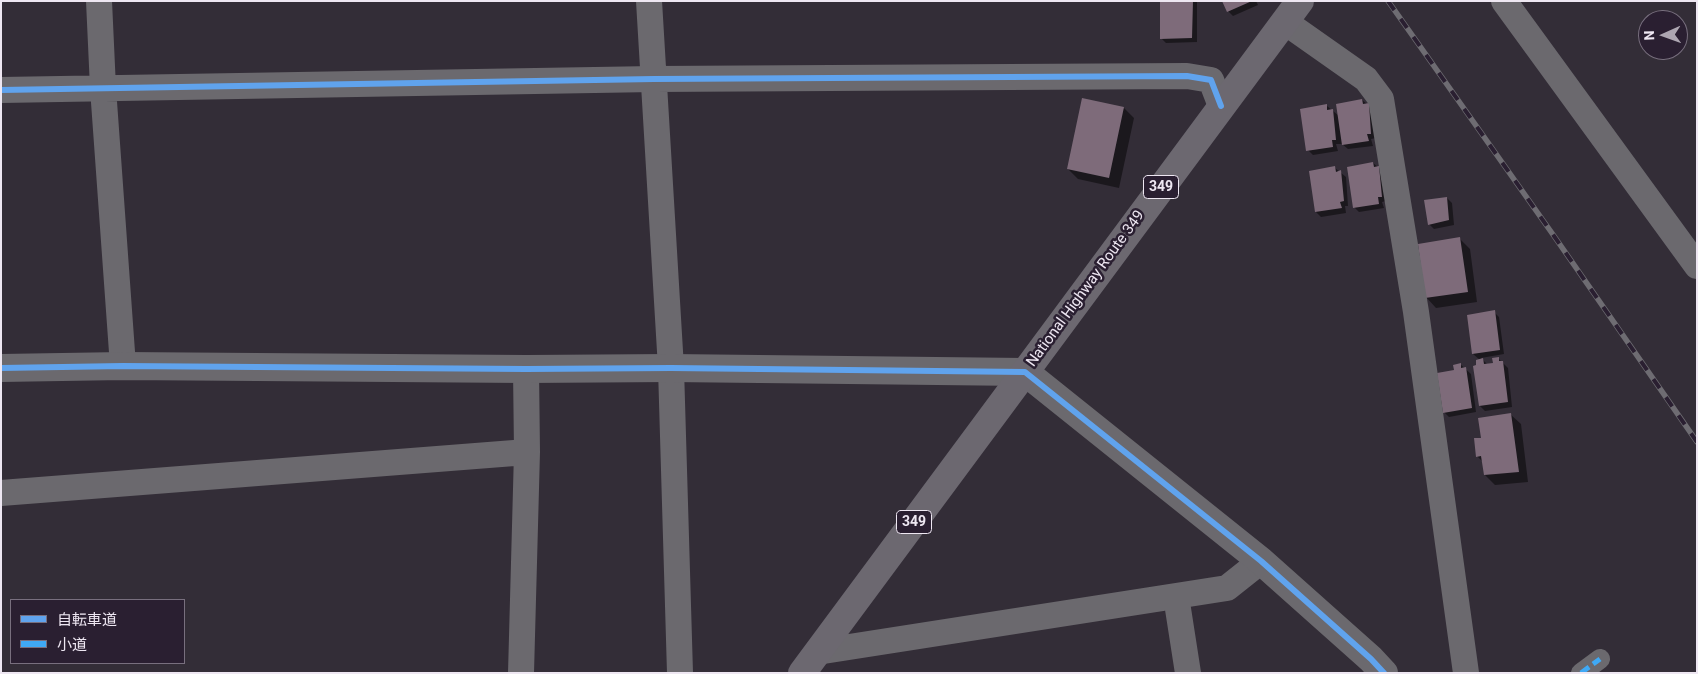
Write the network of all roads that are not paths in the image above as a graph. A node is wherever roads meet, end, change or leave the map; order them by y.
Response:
1 (99, 1) edge
2 (649, 1) edge
3 (1504, 1) edge
4 (1294, 7) edge
5 (654, 79) junction
6 (103, 88) junction
7 (1, 90) edge
8 (1221, 106) junction
9 (1697, 266) edge
10 (123, 366) junction
11 (1, 368) edge
12 (671, 368) junction
13 (526, 369) junction
14 (1025, 372) junction
15 (527, 452) junction
16 (1, 493) edge
17 (1261, 561) junction
18 (1176, 596) junction
19 (1600, 659) dead end
20 (810, 662) edge
21 (521, 673) edge
22 (680, 673) edge
23 (1188, 673) edge
24 (1384, 673) edge
25 (1466, 673) edge
26 (1581, 673) edge

1 - 6 street
2 - 5 street
3 - 9 street
4 - 8 highway, National Highway Route 349 / 349
4 - 25 street
5 - 6 street
5 - 8 street
5 - 12 street
6 - 7 street
6 - 10 street
8 - 14 highway, National Highway Route 349 / 349
10 - 11 street
10 - 13 street
12 - 13 street
12 - 14 street
12 - 22 street
13 - 15 street
14 - 17 street
14 - 20 highway, National Highway Route 349 / 349
15 - 16 street
15 - 21 street
17 - 18 street
17 - 24 street
18 - 20 street
18 - 23 street
19 - 26 street

